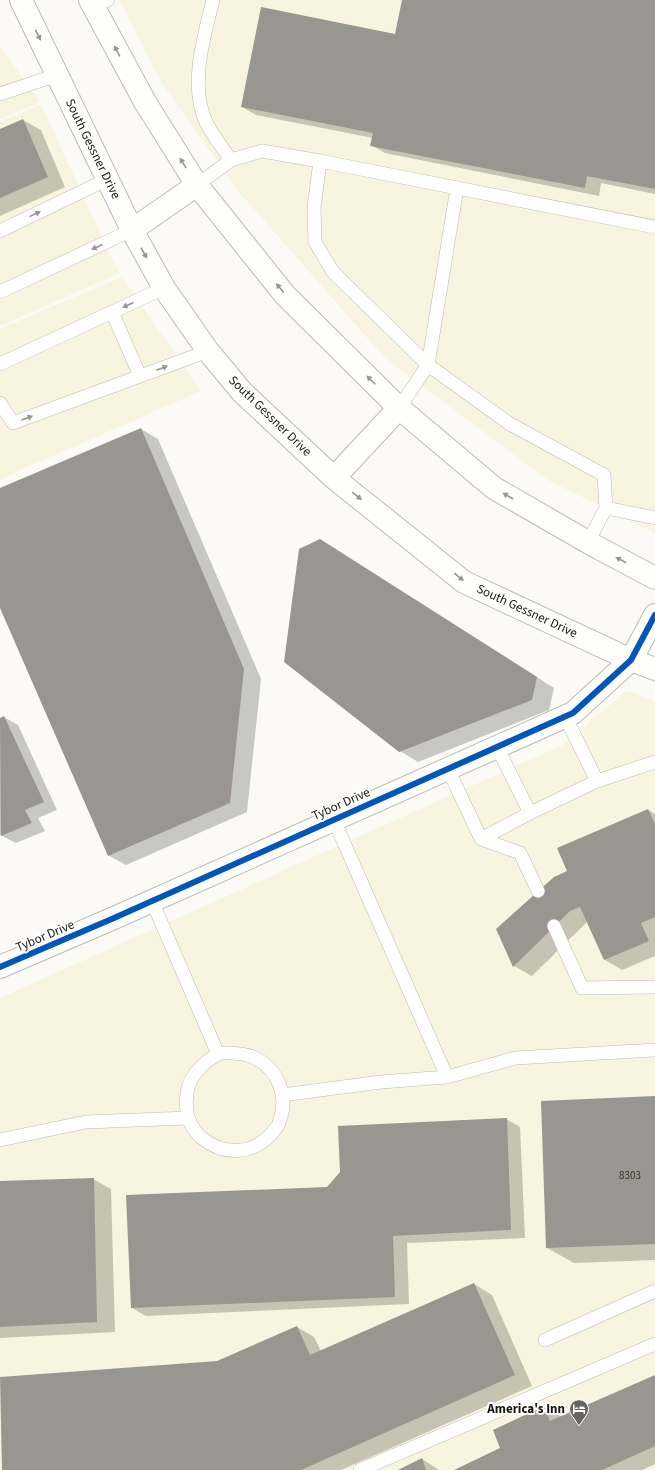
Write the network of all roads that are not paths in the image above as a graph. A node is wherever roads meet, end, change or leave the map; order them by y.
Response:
1 (21, 0) edge
2 (213, 0) edge
3 (97, 2) edge
4 (57, 75) junction
5 (0, 94) edge
6 (231, 160) junction
7 (320, 161) junction
8 (108, 179) junction
9 (197, 186) junction
10 (457, 188) junction
11 (655, 227) edge
12 (132, 230) junction
13 (0, 231) edge
14 (164, 288) junction
15 (0, 292) edge
16 (112, 312) junction
17 (208, 351) junction
18 (0, 364) edge
19 (428, 365) junction
20 (140, 376) junction
21 (0, 403) edge
22 (399, 408) junction
23 (334, 478) junction
24 (606, 508) junction
25 (655, 518) edge
26 (588, 542) junction
27 (655, 578) edge
28 (655, 615) edge
29 (631, 660) junction
30 (655, 669) edge
31 (565, 716) junction
32 (496, 747) junction
33 (655, 762) edge
34 (448, 768) junction
35 (597, 781) junction
36 (530, 813) junction
37 (334, 820) junction
38 (481, 839) junction
39 (538, 891) dead end
40 (152, 901) junction
41 (554, 926) dead end
42 (0, 966) edge
43 (655, 987) edge
44 (655, 1050) edge
45 (218, 1054) junction
46 (447, 1077) junction
47 (282, 1095) junction
48 (188, 1118) junction
49 (0, 1140) edge
50 (655, 1291) edge
51 (545, 1340) dead end
52 (655, 1344) edge
53 (360, 1470) edge

1 -> 4 main road, South Gessner Drive
2 - 6 lane
9 -> 3 main road
4 - 5 lane
4 - 8 main road, South Gessner Drive
6 - 7 lane
6 - 9 lane
7 - 10 lane
7 - 19 lane
8 - 12 main road, South Gessner Drive
13 -> 8 lane
9 - 12 main road
22 -> 9 main road
10 - 11 lane
10 - 19 lane
12 -> 14 main road, South Gessner Drive
12 -> 15 lane
14 -> 16 lane
14 - 17 main road, South Gessner Drive
16 - 18 lane
16 - 20 lane
20 -> 17 lane
17 - 23 main road, South Gessner Drive
19 - 22 lane
19 - 24 lane
21 -> 20 lane
22 - 23 main road
26 -> 22 main road
23 -> 29 main road, South Gessner Drive
24 - 25 lane
24 - 26 lane
27 -> 26 main road
28 - 29 main road, Tybor Drive
29 - 30 main road, South Gessner Drive
29 - 31 main road, Tybor Drive
31 - 32 main road, Tybor Drive
31 - 35 lane
32 - 34 main road, Tybor Drive
32 - 36 lane
33 - 35 lane
34 - 37 main road, Tybor Drive
34 - 38 lane
35 - 36 lane
36 - 38 lane
37 - 40 main road, Tybor Drive
37 - 46 lane
38 - 39 lane
40 - 42 main road, Tybor Drive
40 - 45 lane
41 - 43 lane
44 - 46 lane
45 - 47 lane
45 - 48 lane
46 - 47 lane
47 - 48 lane
48 - 49 lane
50 - 51 lane
52 - 53 lane

